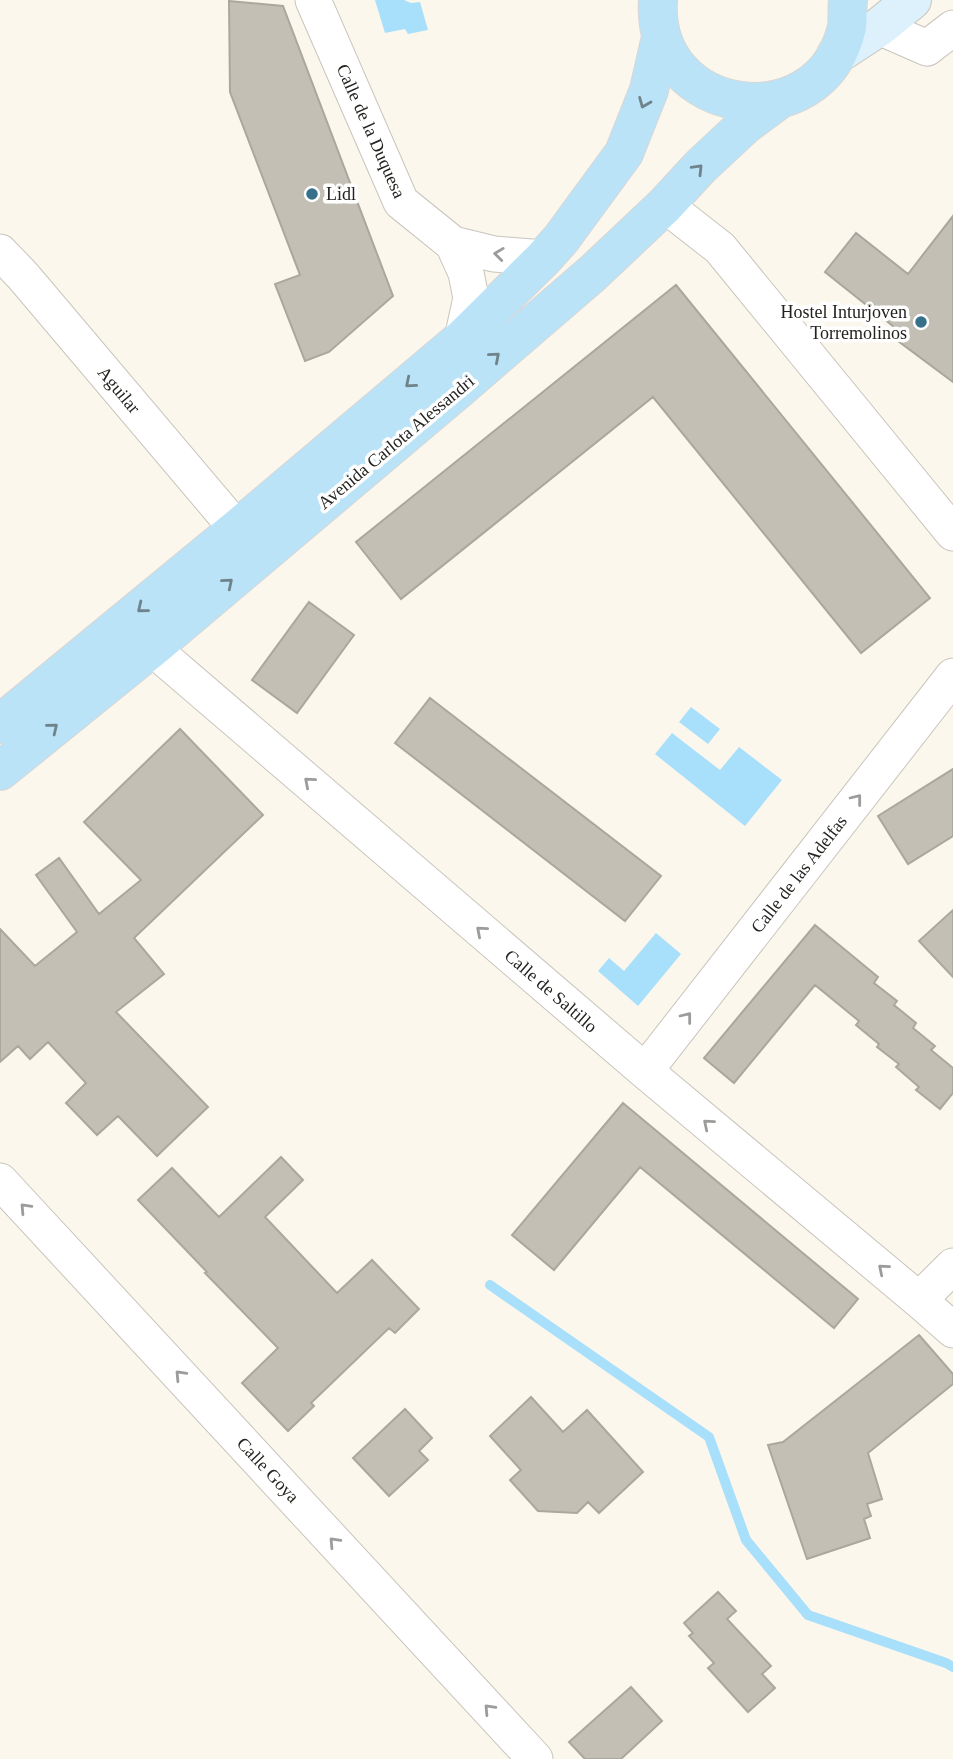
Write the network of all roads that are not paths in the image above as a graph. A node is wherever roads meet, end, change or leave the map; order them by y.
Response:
1 (313, 0) edge
2 (848, 0) edge
3 (912, 0) edge
4 (660, 18) edge
5 (879, 27) junction
6 (953, 28) edge
7 (836, 55) junction
8 (780, 99) junction
9 (665, 205) junction
10 (453, 244) junction
11 (0, 252) edge
12 (544, 258) junction
13 (462, 339) junction
14 (237, 529) junction
15 (953, 533) edge
16 (152, 648) junction
17 (953, 676) edge
18 (0, 724) edge
19 (0, 771) edge
20 (645, 1071) junction
21 (0, 1181) edge
22 (953, 1266) edge
23 (919, 1300) junction
24 (953, 1330) edge
25 (535, 1759) edge

1 - 10 street, Calle de la Duquesa
2 - 7 main road
3 - 5 main road
4 - 8 main road
4 -> 12 main road, Avenida Carlota Alessandri
5 - 6 street
5 - 7 main road
7 - 8 main road
9 -> 8 main road, Avenida Carlota Alessandri
9 - 15 street
16 -> 9 main road, Avenida Carlota Alessandri
12 -> 10 street
10 - 13 street
11 - 14 street, Aguilar
12 - 13 main road, Avenida Carlota Alessandri
13 -> 14 main road, Avenida Carlota Alessandri
14 -> 18 main road, Avenida Carlota Alessandri
19 -> 16 main road, Avenida Carlota Alessandri
20 -> 16 street, Calle de Saltillo
20 -> 17 street, Calle de las Adelfas
23 -> 20 street, Calle de Saltillo
25 -> 21 street, Calle Goya
22 - 23 street
23 - 24 street, Calle de Saltillo

